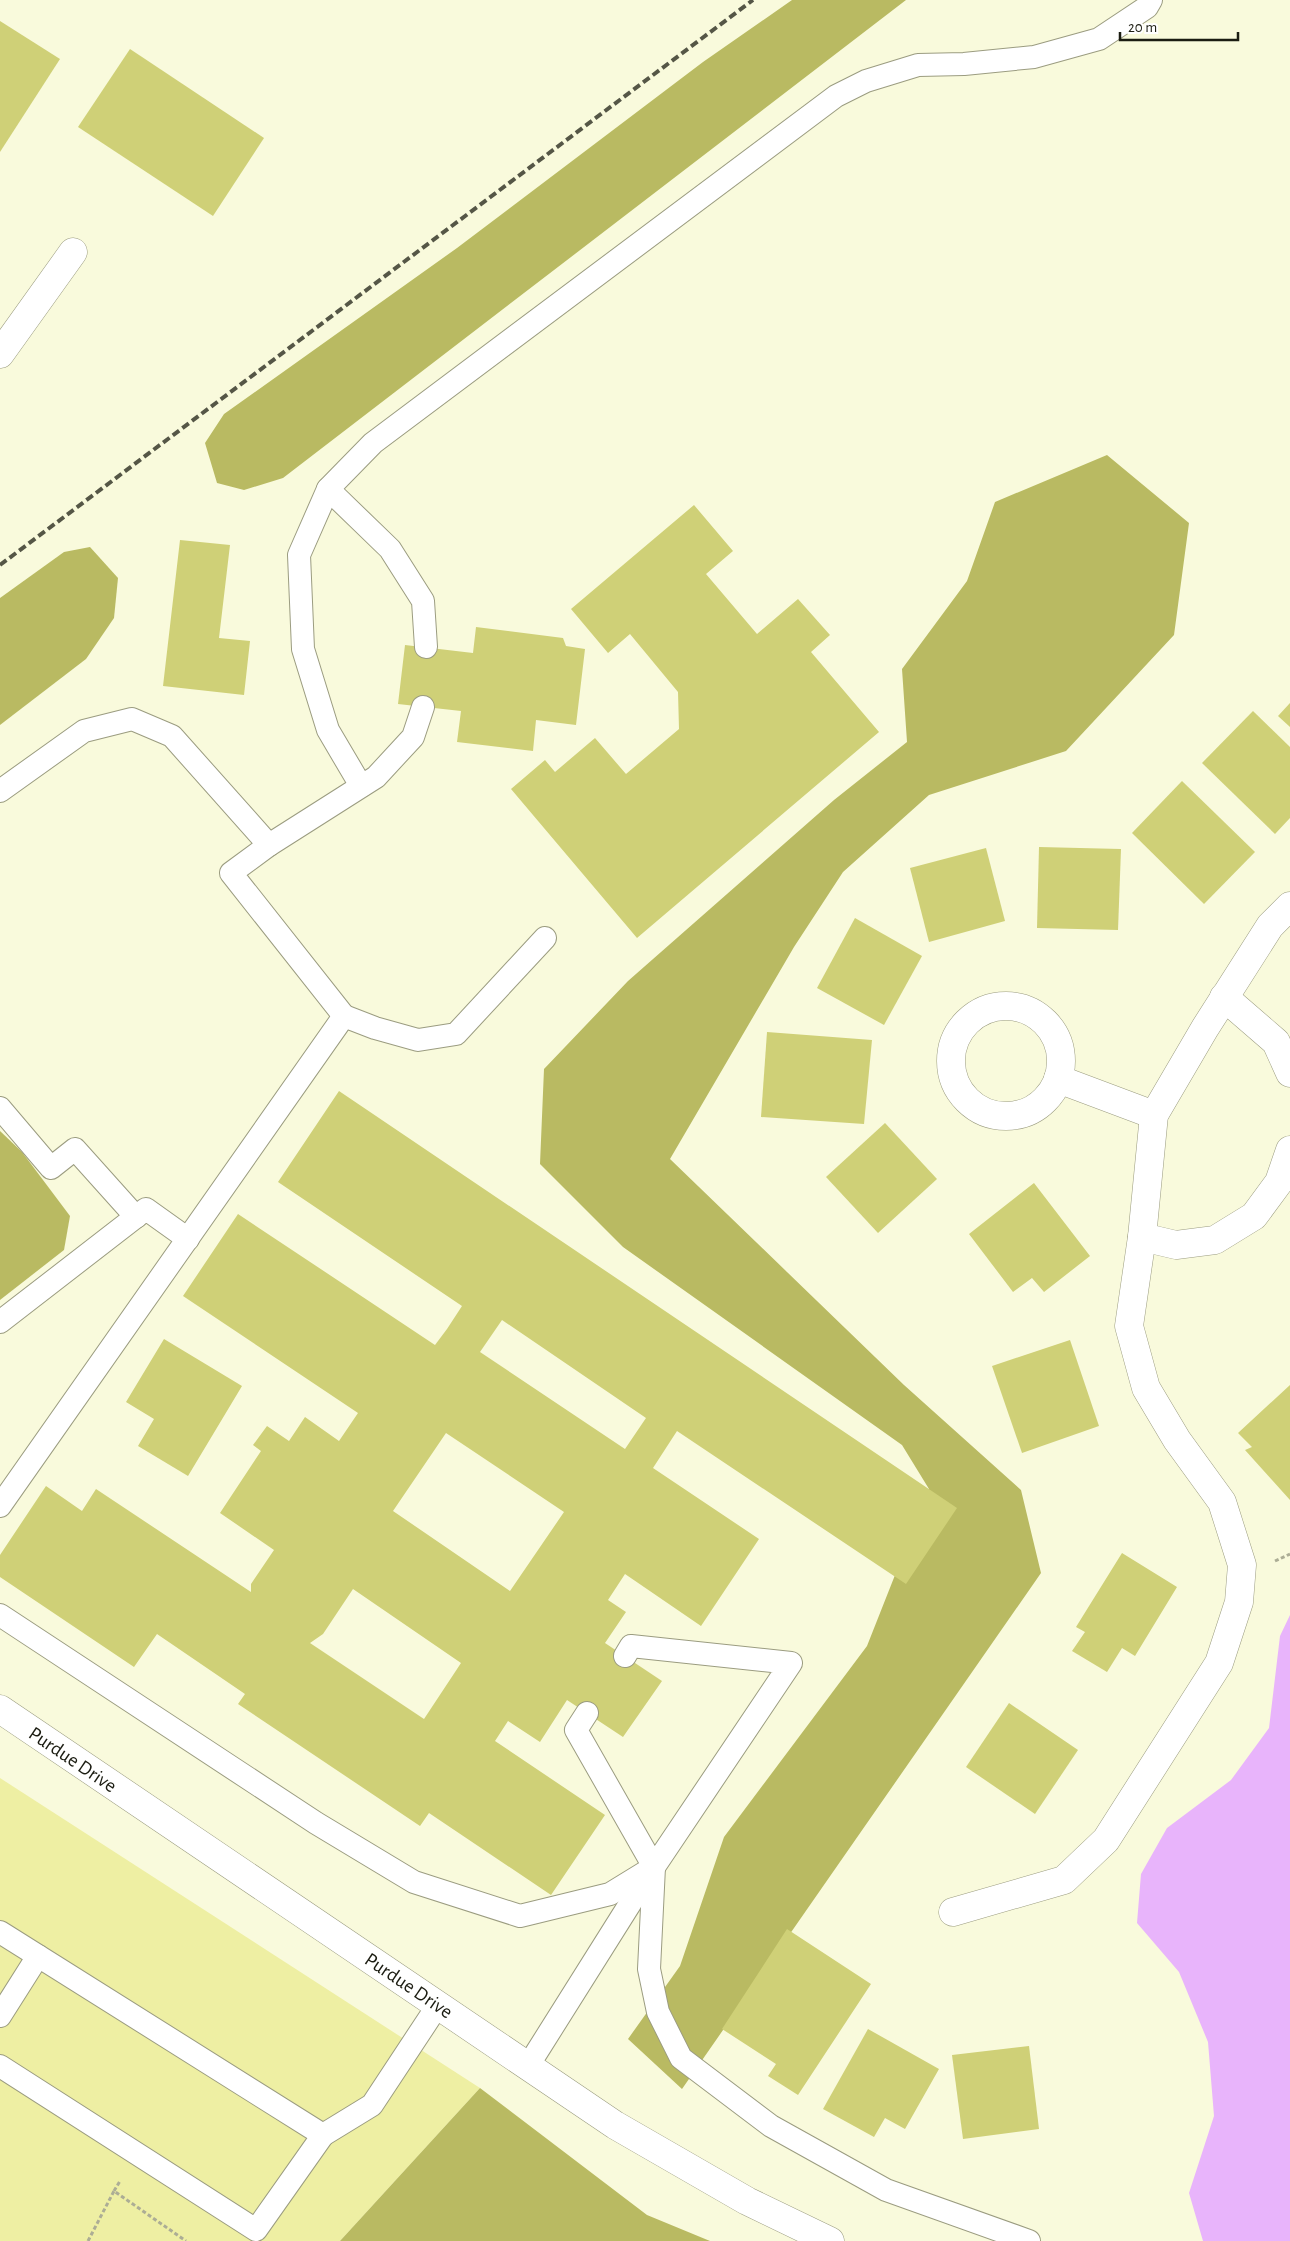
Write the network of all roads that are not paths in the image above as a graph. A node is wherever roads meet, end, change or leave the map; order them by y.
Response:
1 (1150, 0) edge
2 (73, 252) dead end
3 (0, 354) edge
4 (328, 489) junction
5 (426, 647) dead end
6 (423, 706) dead end
7 (361, 786) junction
8 (0, 791) edge
9 (269, 845) junction
10 (1290, 906) edge
11 (545, 938) dead end
12 (1224, 997) junction
13 (344, 1016) junction
14 (1290, 1073) edge
15 (1058, 1079) junction
16 (0, 1108) edge
17 (1154, 1115) junction
18 (1290, 1150) edge
19 (136, 1217) junction
20 (1142, 1237) junction
21 (188, 1239) junction
22 (0, 1322) edge
23 (0, 1506) edge
24 (0, 1615) edge
25 (625, 1656) dead end
26 (1, 1713) edge
27 (587, 1713) dead end
28 (654, 1867) junction
29 (953, 1912) dead end
30 (0, 1932) edge
31 (38, 1956) junction
32 (438, 2005) junction
33 (0, 2016) edge
34 (0, 2066) edge
35 (528, 2066) junction
36 (323, 2135) junction
37 (830, 2241) edge
38 (1029, 2241) edge

1 - 4 lane
2 - 3 street
4 - 5 lane
4 - 7 lane
6 - 7 lane
7 - 9 lane
8 - 9 lane
9 - 13 lane
10 - 12 street
11 - 13 lane
12 - 14 street
12 - 17 street
13 - 21 lane
15 - 15 street
15 - 17 street
16 - 19 lane
17 - 20 street
18 - 20 street
19 - 21 lane
19 - 22 lane
20 - 29 street
21 - 23 lane
24 - 28 lane
25 - 28 lane
26 - 32 street, Purdue Drive
27 - 28 lane
28 - 35 lane
28 - 38 lane
30 - 31 lane
31 - 33 lane
31 - 36 lane
32 - 35 street, Purdue Drive
32 - 36 lane
34 - 36 lane
35 - 37 street, Purdue Drive

